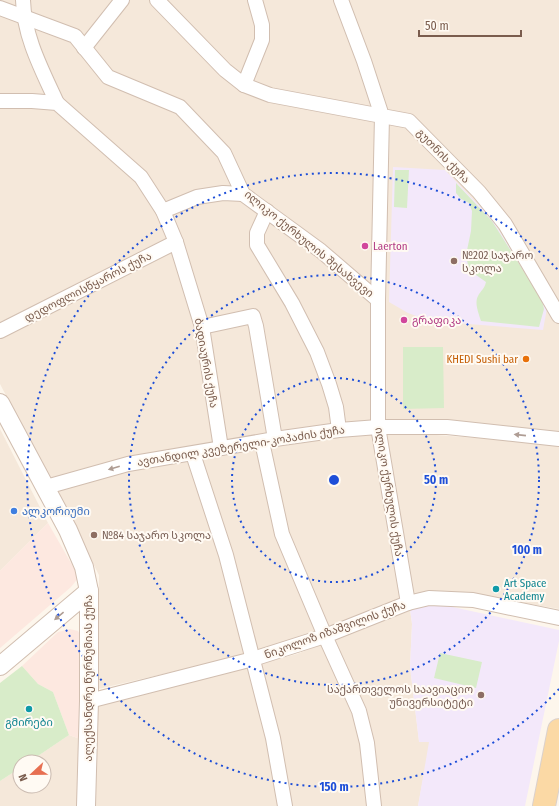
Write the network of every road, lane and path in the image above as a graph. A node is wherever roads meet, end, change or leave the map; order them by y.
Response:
1 (23, 0) edge
2 (122, 0) edge
3 (157, 0) edge
4 (255, 0) edge
5 (341, 0) edge
6 (0, 8) edge
7 (24, 16) junction
8 (84, 48) junction
9 (244, 85) junction
10 (0, 102) edge
11 (57, 102) junction
12 (382, 116) junction
13 (243, 194) junction
14 (163, 211) junction
15 (267, 211) junction
16 (176, 242) junction
17 (378, 300) junction
18 (559, 316) edge
19 (202, 327) junction
20 (0, 331) edge
21 (0, 403) edge
22 (378, 427) junction
23 (339, 430) junction
24 (559, 439) edge
25 (269, 440) junction
26 (221, 448) junction
27 (193, 454) junction
28 (46, 487) junction
29 (89, 591) junction
30 (408, 603) junction
31 (559, 618) edge
32 (325, 636) junction
33 (253, 659) junction
34 (0, 666) edge
35 (89, 701) junction
36 (559, 730) edge
37 (86, 806) edge
38 (286, 806) edge
39 (374, 806) edge
40 (544, 806) edge

1 - 7 street
2 - 8 street
3 - 9 street, გუთნის ქუჩა
4 - 9 street
5 - 12 street
6 - 7 street, ილიკო ქურხულის შესახვევი
7 - 8 street, ილიკო ქურხულის შესახვევი
7 - 11 street
8 - 13 street, ილიკო ქურხულის შესახვევი
9 - 12 street, გუთნის ქუჩა
10 - 11 street
11 - 14 street, ბადიაურის ქუჩა
12 - 17 street, ილიკო ქურხულის ქუჩა
12 - 18 street, გუთნის ქუჩა
13 - 14 street
13 - 15 street, ილიკო ქურხულის შესახვევი
14 - 16 street, ბადიაურის ქუჩა
15 - 17 street, ილიკო ქურხულის შესახვევი
15 - 23 street
16 - 19 street, ბადიაურის ქუჩა
16 - 20 street, დედოფლისწყაროს ქუჩა
17 - 22 street, ილიკო ქურხულის ქუჩა
19 - 25 street
19 - 26 street, ბადიაურის ქუჩა
21 - 28 street, ალექსანდრე წურწუმიას ქუჩა
22 - 23 street, ავთანდილ კვეზერელი-კოპაძის ქუჩა
24 -> 22 street, ავთანდილ კვეზერელი-კოპაძის ქუჩა
22 - 30 street, ილიკო ქურხულის ქუჩა
23 - 25 street, ავთანდილ კვეზერელი-კოპაძის ქუჩა
25 - 26 street, ავთანდილ კვეზერელი-კოპაძის ქუჩა
25 - 32 street
26 - 27 street, ავთანდილ კვეზერელი-კოპაძის ქუჩა
27 -> 28 street, ავთანდილ კვეზერელი-კოპაძის ქუჩა
27 - 33 street
28 - 29 street, ალექსანდრე წურწუმიას ქუჩა
29 -> 34 street
29 - 35 street, ალექსანდრე წურწუმიას ქუჩა
30 - 31 street, ნიკოლოზ იზაშვილის ქუჩა
30 - 32 street, ნიკოლოზ იზაშვილის ქუჩა
32 - 33 street, ნიკოლოზ იზაშვილის ქუჩა
32 - 39 street
33 - 35 street, ნიკოლოზ იზაშვილის ქუჩა
33 - 38 street
35 - 37 street, ალექსანდრე წურწუმიას ქუჩა
36 - 40 main road

